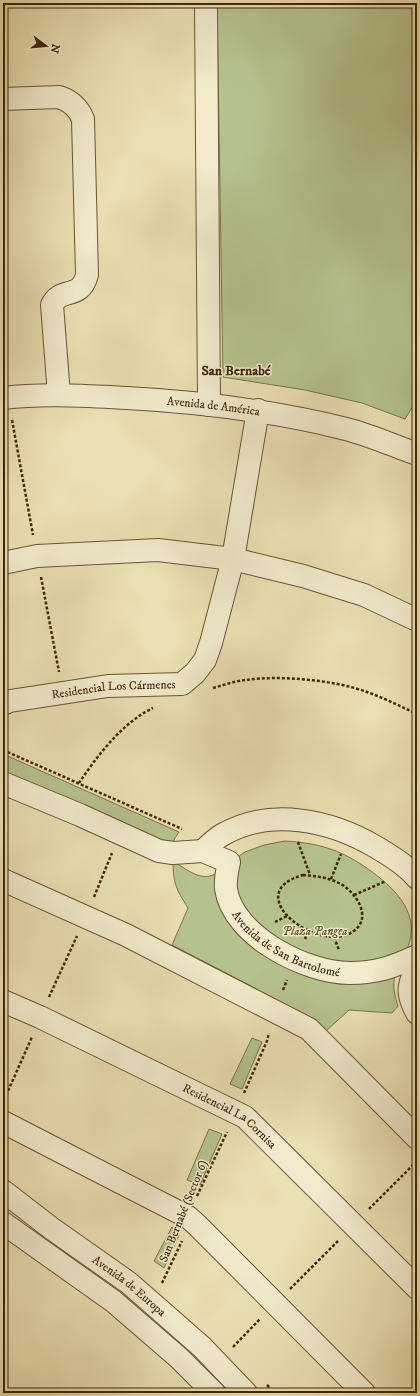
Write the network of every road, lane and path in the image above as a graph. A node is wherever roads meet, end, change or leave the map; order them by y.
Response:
1 (206, 3) edge
2 (3, 99) edge
3 (59, 395) junction
4 (3, 398) edge
5 (209, 405) junction
6 (258, 410) junction
7 (417, 454) edge
8 (233, 559) junction
9 (3, 564) edge
10 (417, 620) edge
11 (212, 688) dead end
12 (3, 704) edge
13 (154, 708) dead end
14 (417, 714) edge
15 (3, 750) edge
16 (3, 783) edge
17 (79, 784) junction
18 (290, 820) junction
19 (121, 834) junction
20 (349, 834) junction
21 (203, 850) junction
22 (414, 874) edge
23 (310, 876) junction
24 (331, 879) junction
25 (3, 880) edge
26 (354, 895) junction
27 (85, 917) junction
28 (417, 956) edge
29 (417, 968) edge
30 (3, 1001) edge
31 (273, 1011) junction
32 (417, 1012) edge
33 (236, 1112) junction
34 (3, 1122) edge
35 (417, 1138) edge
36 (417, 1162) edge
37 (3, 1191) edge
38 (188, 1217) junction
39 (3, 1224) edge
40 (354, 1225) junction
41 (161, 1285) dead end
42 (417, 1288) edge
43 (276, 1303) junction
44 (230, 1349) dead end
45 (417, 1389) edge
46 (214, 1393) edge
47 (246, 1393) edge
48 (364, 1393) edge
49 (413, 1393) edge

1 - 5 street
2 - 3 street
3 - 4 street, Avenida de América
3 - 5 street, Avenida de América
5 - 6 street, Avenida de América
6 - 7 street, Avenida de América
6 - 8 street, Residencial Los Cármenes
8 - 9 street
8 - 10 street
8 - 12 street, Residencial Los Cármenes
11 - 14 path
13 - 17 path
15 - 17 path
16 - 19 street
17 - 21 path
18 - 20 street
18 - 21 street
18 - 23 path
19 - 21 street
19 - 27 path
20 - 22 street
20 - 24 path
21 - 28 street, Avenida de San Bartolomé
22 - 26 path
23 - 24 path
23 - 26 path
24 - 26 path
25 - 27 street
27 - 31 street
29 - 32 street
30 - 33 street, Residencial La Cornisa
31 - 33 path, San Bernabé (Sector 6)
31 - 35 street
33 - 38 path, San Bernabé (Sector 6)
33 - 40 street, Residencial La Cornisa
34 - 38 street
36 - 40 path
37 - 47 street, Avenida de Europa
38 - 41 path, San Bernabé (Sector 6)
38 - 43 street
39 - 46 street, Avenida de Europa
40 - 42 street, Residencial La Cornisa
40 - 43 path
43 - 44 path
43 - 48 street
45 - 49 path

